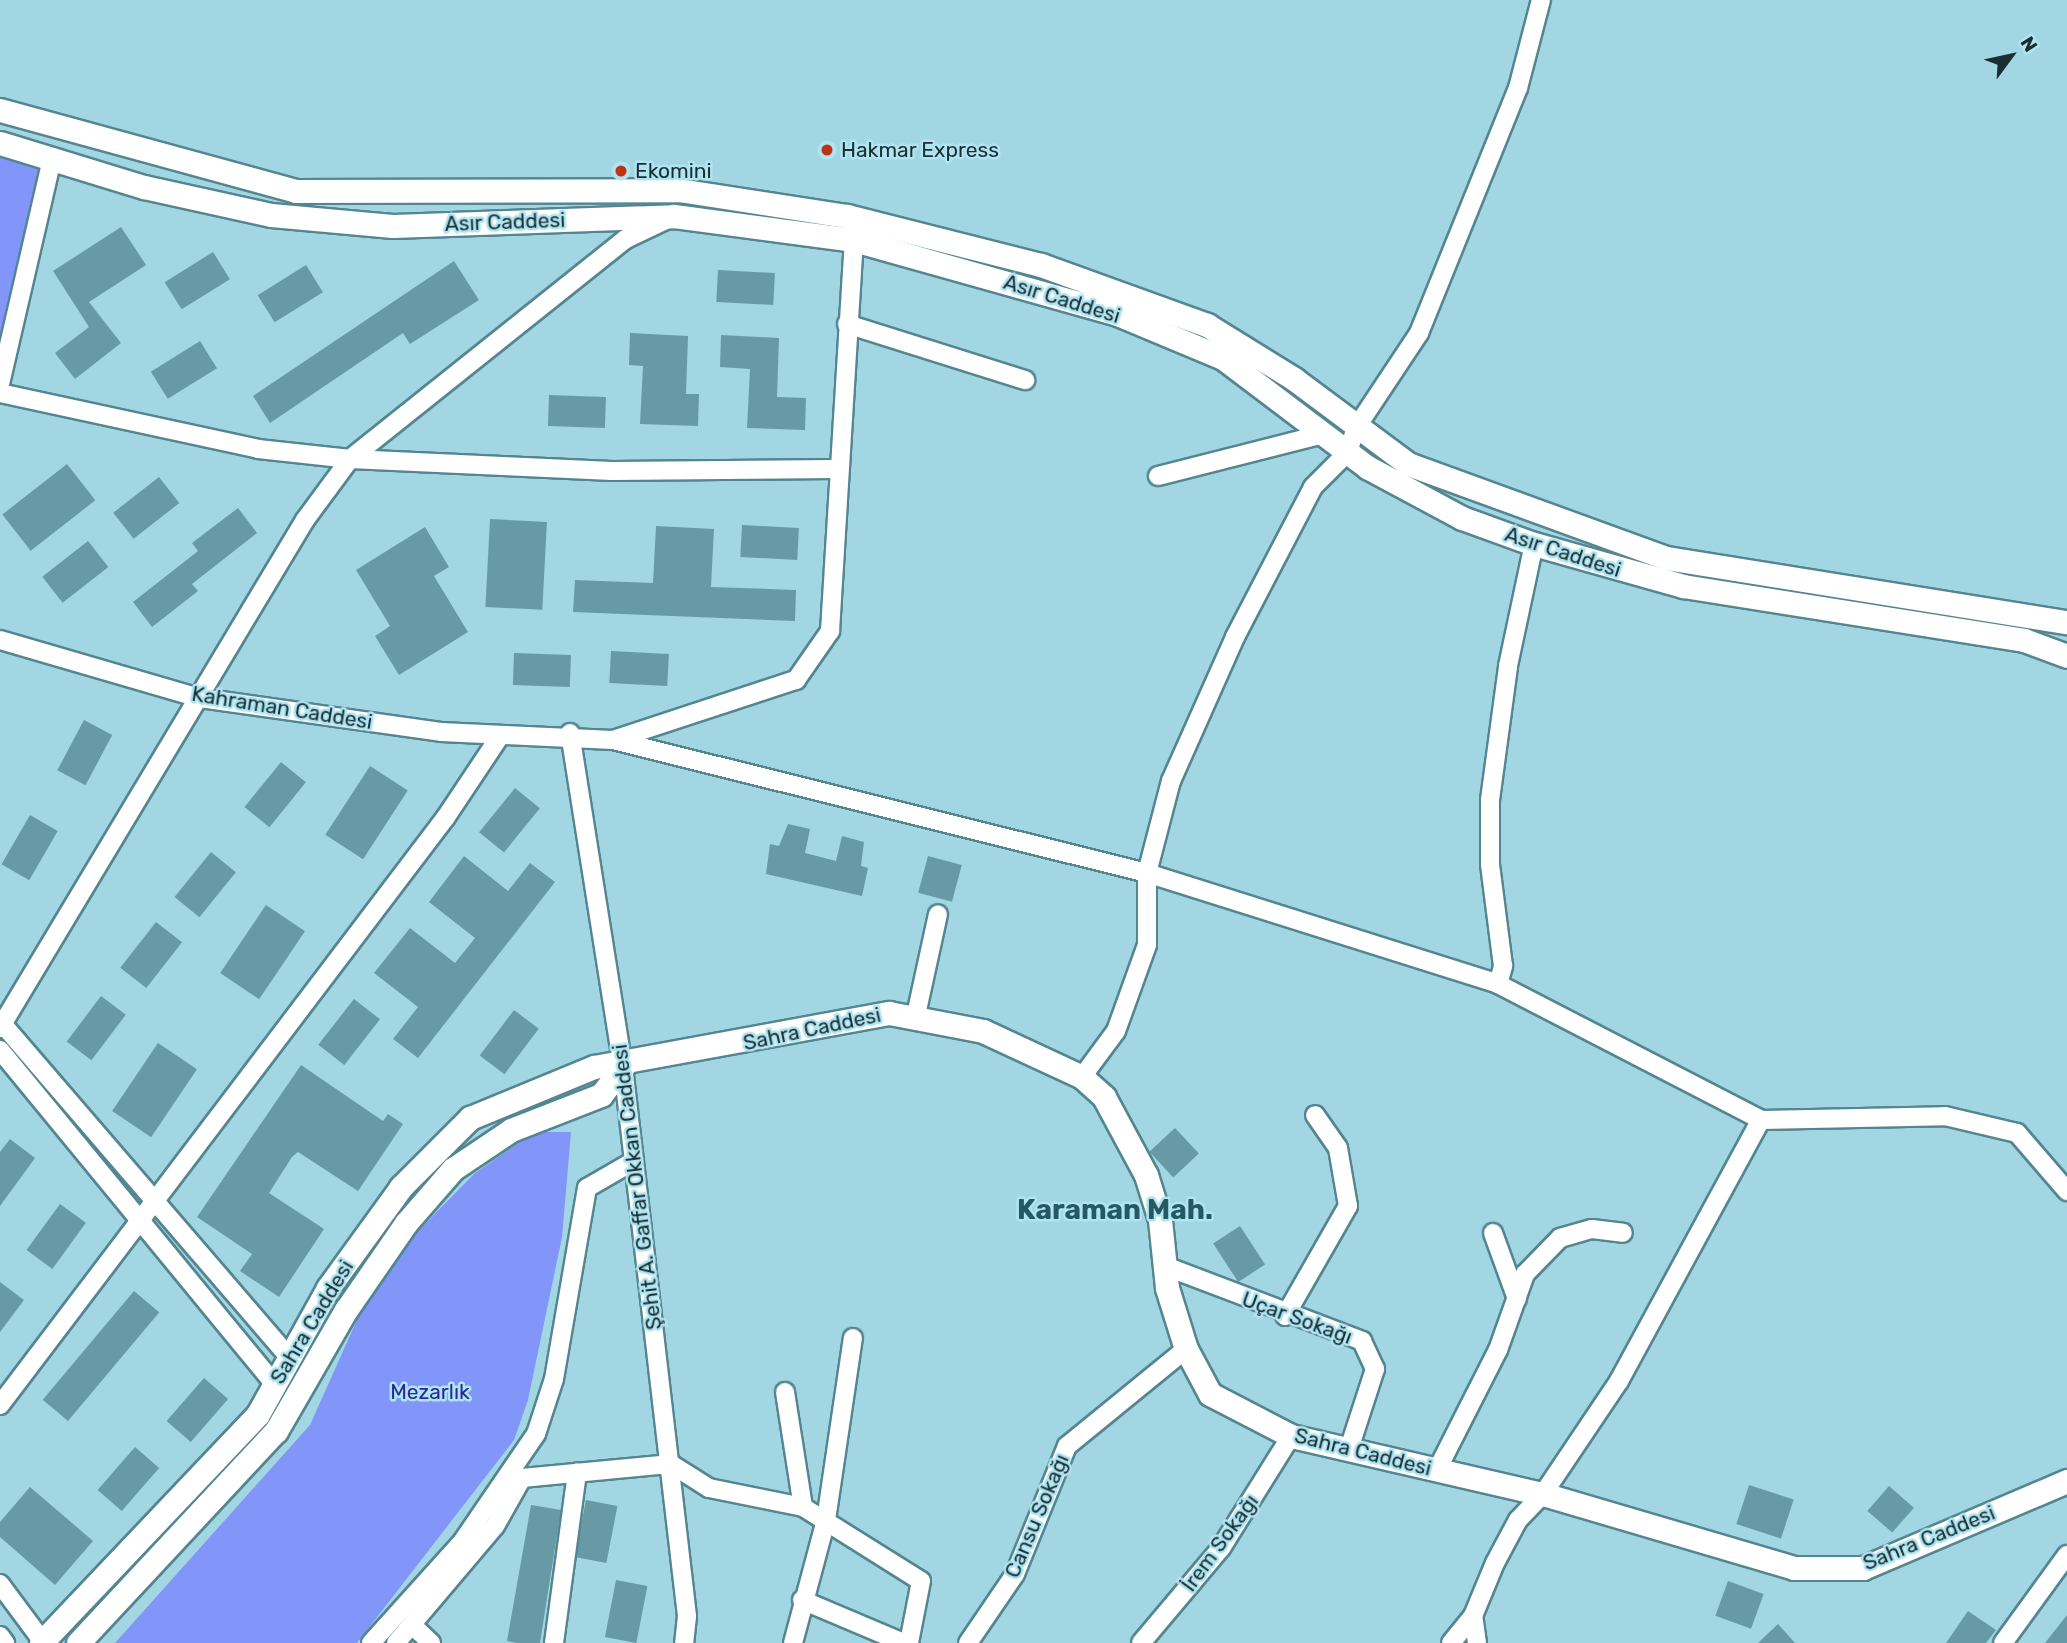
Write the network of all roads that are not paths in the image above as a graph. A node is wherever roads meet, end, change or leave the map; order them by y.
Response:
1 (1541, 0) edge
2 (0, 110) edge
3 (0, 143) edge
4 (52, 159) junction
5 (674, 216) junction
6 (854, 240) junction
7 (846, 324) junction
8 (1025, 380) dead end
9 (0, 384) edge
10 (0, 393) edge
11 (1356, 428) junction
12 (1324, 434) junction
13 (1348, 452) junction
14 (350, 458) junction
15 (836, 469) junction
16 (1158, 476) dead end
17 (1534, 544) junction
18 (2067, 622) edge
19 (0, 640) edge
20 (2067, 656) edge
21 (200, 698) junction
22 (570, 733) junction
23 (500, 736) junction
24 (613, 740) junction
25 (1147, 873) junction
26 (938, 914) dead end
27 (1498, 984) junction
28 (916, 1015) junction
29 (1, 1024) edge
30 (0, 1050) edge
31 (623, 1067) junction
32 (1083, 1077) junction
33 (1315, 1115) dead end
34 (1761, 1120) junction
35 (632, 1162) junction
36 (2067, 1191) edge
37 (156, 1199) junction
38 (140, 1215) junction
39 (1493, 1233) dead end
40 (1623, 1233) dead end
41 (1165, 1266) junction
42 (1517, 1299) junction
43 (1285, 1316) junction
44 (853, 1338) dead end
45 (1186, 1349) junction
46 (289, 1357) junction
47 (274, 1384) junction
48 (785, 1392) dead end
49 (0, 1405) edge
50 (1291, 1436) junction
51 (1349, 1449) junction
52 (671, 1464) junction
53 (1437, 1470) junction
54 (577, 1472) junction
55 (2067, 1481) edge
56 (1543, 1494) junction
57 (803, 1507) junction
58 (826, 1520) junction
59 (2067, 1555) edge
60 (0, 1584) edge
61 (802, 1600) junction
62 (1473, 1616) junction
63 (412, 1625) junction
64 (0, 1636) edge
65 (42, 1642) edge
66 (5, 1643) edge
67 (78, 1643) edge
68 (371, 1643) edge
69 (396, 1643) edge
70 (431, 1643) edge
71 (554, 1643) edge
72 (684, 1643) edge
73 (793, 1643) edge
74 (906, 1643) edge
75 (968, 1643) edge
76 (1140, 1643) edge
77 (1451, 1643) edge
78 (1477, 1643) edge
79 (2003, 1643) edge

1 - 11 street
2 - 11 street, Asır Caddesi
3 - 4 street, Asır Caddesi
4 - 5 street, Asır Caddesi
4 - 9 street
5 - 6 street, Asır Caddesi
5 - 14 street
6 - 7 street
6 - 12 street, Asır Caddesi
7 - 8 street
7 - 15 street
10 - 14 street
11 - 13 street
11 - 18 street, Asır Caddesi
12 - 13 street, Asır Caddesi
12 - 16 street
13 - 17 street, Asır Caddesi
13 - 25 street
14 - 15 street
14 - 21 street
15 - 24 street
17 - 20 street, Asır Caddesi
17 - 27 street
19 - 21 street, Kahraman Caddesi
21 - 23 street, Kahraman Caddesi
21 - 29 street
22 - 23 street, Kahraman Caddesi
22 - 24 street, Kahraman Caddesi
22 - 31 street, Şehit A. Gaffar Okkan Caddesi
23 - 37 street
24 - 25 street, Kahraman Caddesi
25 - 27 street, Kahraman Caddesi
25 - 32 street
26 - 28 street
27 - 34 street, Kahraman Caddesi
28 - 31 street, Sahra Caddesi
28 - 32 street, Sahra Caddesi
29 - 37 street
30 - 38 street
31 - 35 street, Şehit A. Gaffar Okkan Caddesi
31 - 46 street, Sahra Caddesi
31 - 67 street, Sahra Caddesi
32 - 41 street, Sahra Caddesi
33 - 43 street
34 - 36 street
34 - 56 street
35 - 52 street, Şehit A. Gaffar Okkan Caddesi
35 - 68 street
37 - 38 street
37 - 46 street
38 - 47 street
38 - 49 street
39 - 42 street
40 - 42 street
41 - 43 street, Uçar Sokağı
41 - 45 street, Sahra Caddesi
42 - 53 street
43 - 51 street, Uçar Sokağı
44 - 58 street
45 - 50 street, Sahra Caddesi
45 - 75 street, Cansu Sokağı
46 - 47 street, Sahra Caddesi
47 - 65 street, Sahra Caddesi
48 - 57 street
50 - 51 street, Sahra Caddesi
50 - 76 street, İrem Sokağı
51 - 53 street, Sahra Caddesi
52 - 54 street
52 - 57 street
52 - 72 street, Şehit A. Gaffar Okkan Caddesi
53 - 56 street, Sahra Caddesi
54 - 63 street
54 - 71 street
55 - 56 street, Sahra Caddesi
56 - 62 street
57 - 58 street
58 - 61 street
58 - 74 street
59 - 79 street
60 - 65 street
61 - 73 street
61 - 74 street
62 - 77 street
62 - 78 street
63 - 69 street
63 - 70 street
64 - 66 street

